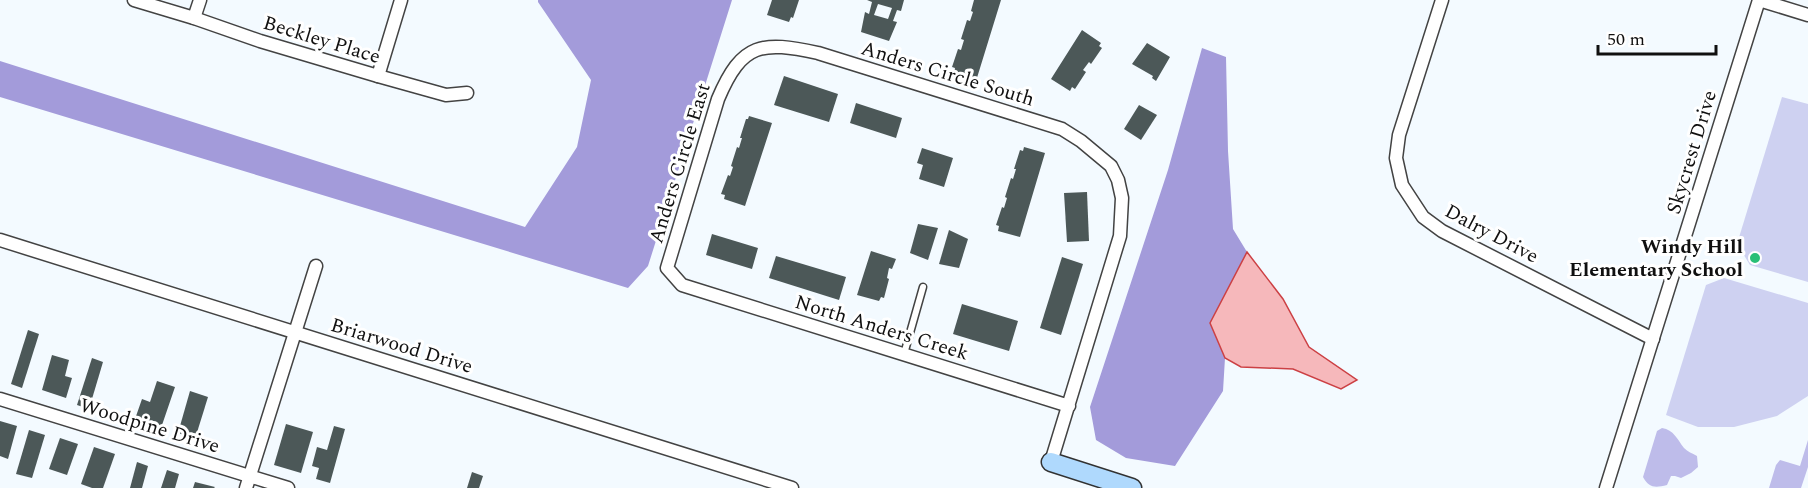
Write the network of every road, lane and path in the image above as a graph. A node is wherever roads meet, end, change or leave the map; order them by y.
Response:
1 (134, 0) edge
2 (200, 0) edge
3 (401, 0) edge
4 (1442, 0) edge
5 (1759, 0) edge
6 (1808, 15) edge
7 (194, 18) junction
8 (747, 55) joint
9 (378, 76) junction
10 (467, 93) dead end
11 (0, 240) edge
12 (316, 266) dead end
13 (682, 285) joint
14 (923, 287) dead end
15 (296, 332) junction
16 (1653, 339) junction
17 (904, 354) junction
18 (0, 399) edge
19 (1069, 406) junction
20 (1051, 462) joint
21 (248, 482) edge
22 (288, 488) edge
23 (792, 488) edge
24 (1132, 488) edge
25 (1606, 488) edge

1 - 7 street, Beckley Place
2 - 7 street
3 - 9 street
4 - 16 street, Dalry Drive
5 - 6 street
5 - 16 street, Skycrest Drive
7 - 9 street, Beckley Place
8 - 13 street, Anders Circle East
8 - 19 street, Anders Circle South
9 - 10 street, Beckley Place
11 - 15 street, Briarwood Drive
12 - 15 street
13 - 17 street, North Anders Creek
14 - 17 lane
15 - 21 street
15 - 23 street, Briarwood Drive
16 - 25 street, Skycrest Drive
17 - 19 street, North Anders Creek
18 - 21 street, Woodpine Drive
19 - 20 street
20 - 24 street
21 - 22 street, Woodpine Drive

